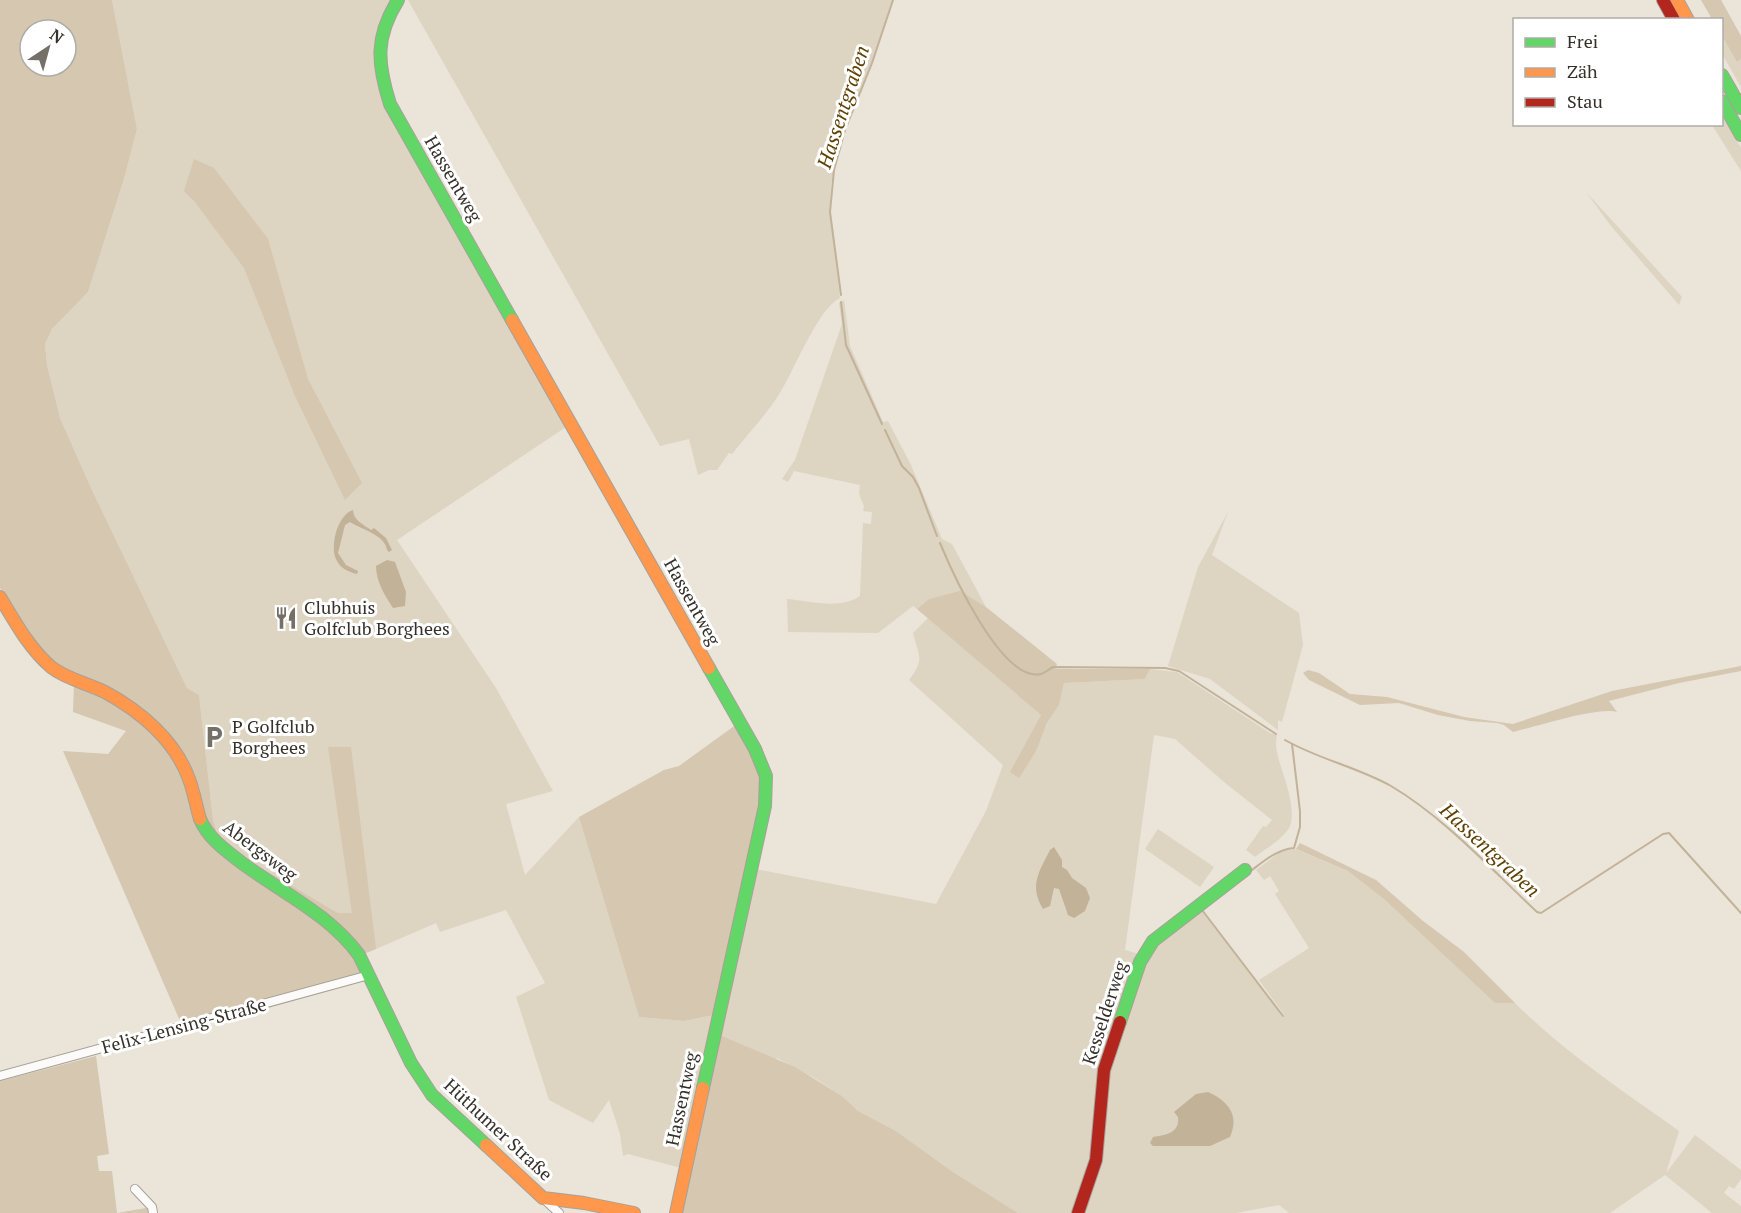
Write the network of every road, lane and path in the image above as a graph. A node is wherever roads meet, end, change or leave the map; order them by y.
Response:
1 (398, 0) edge
2 (1663, 0) edge
3 (1677, 0) edge
4 (1673, 18) edge
5 (1687, 18) edge
6 (1723, 77) edge
7 (1723, 103) edge
8 (1741, 108) edge
9 (1741, 135) edge
10 (0, 597) edge
11 (1245, 870) dead end
12 (369, 975) junction
13 (0, 1076) edge
14 (135, 1189) dead end
15 (543, 1198) junction
16 (153, 1213) edge
17 (560, 1213) edge
18 (634, 1213) edge
19 (676, 1213) edge
20 (1078, 1213) edge

1 - 19 main road, Hassentweg
2 - 4 main road
3 - 5 main road
6 - 8 main road
7 - 9 main road
10 - 12 main road, Abergsweg
11 - 20 main road, Kesselderweg
12 - 13 street, Felix-Lensing-Straße
12 - 15 main road, Hüthumer Straße
14 - 16 street
15 - 17 street
15 - 18 main road, Hüthumer Straße

